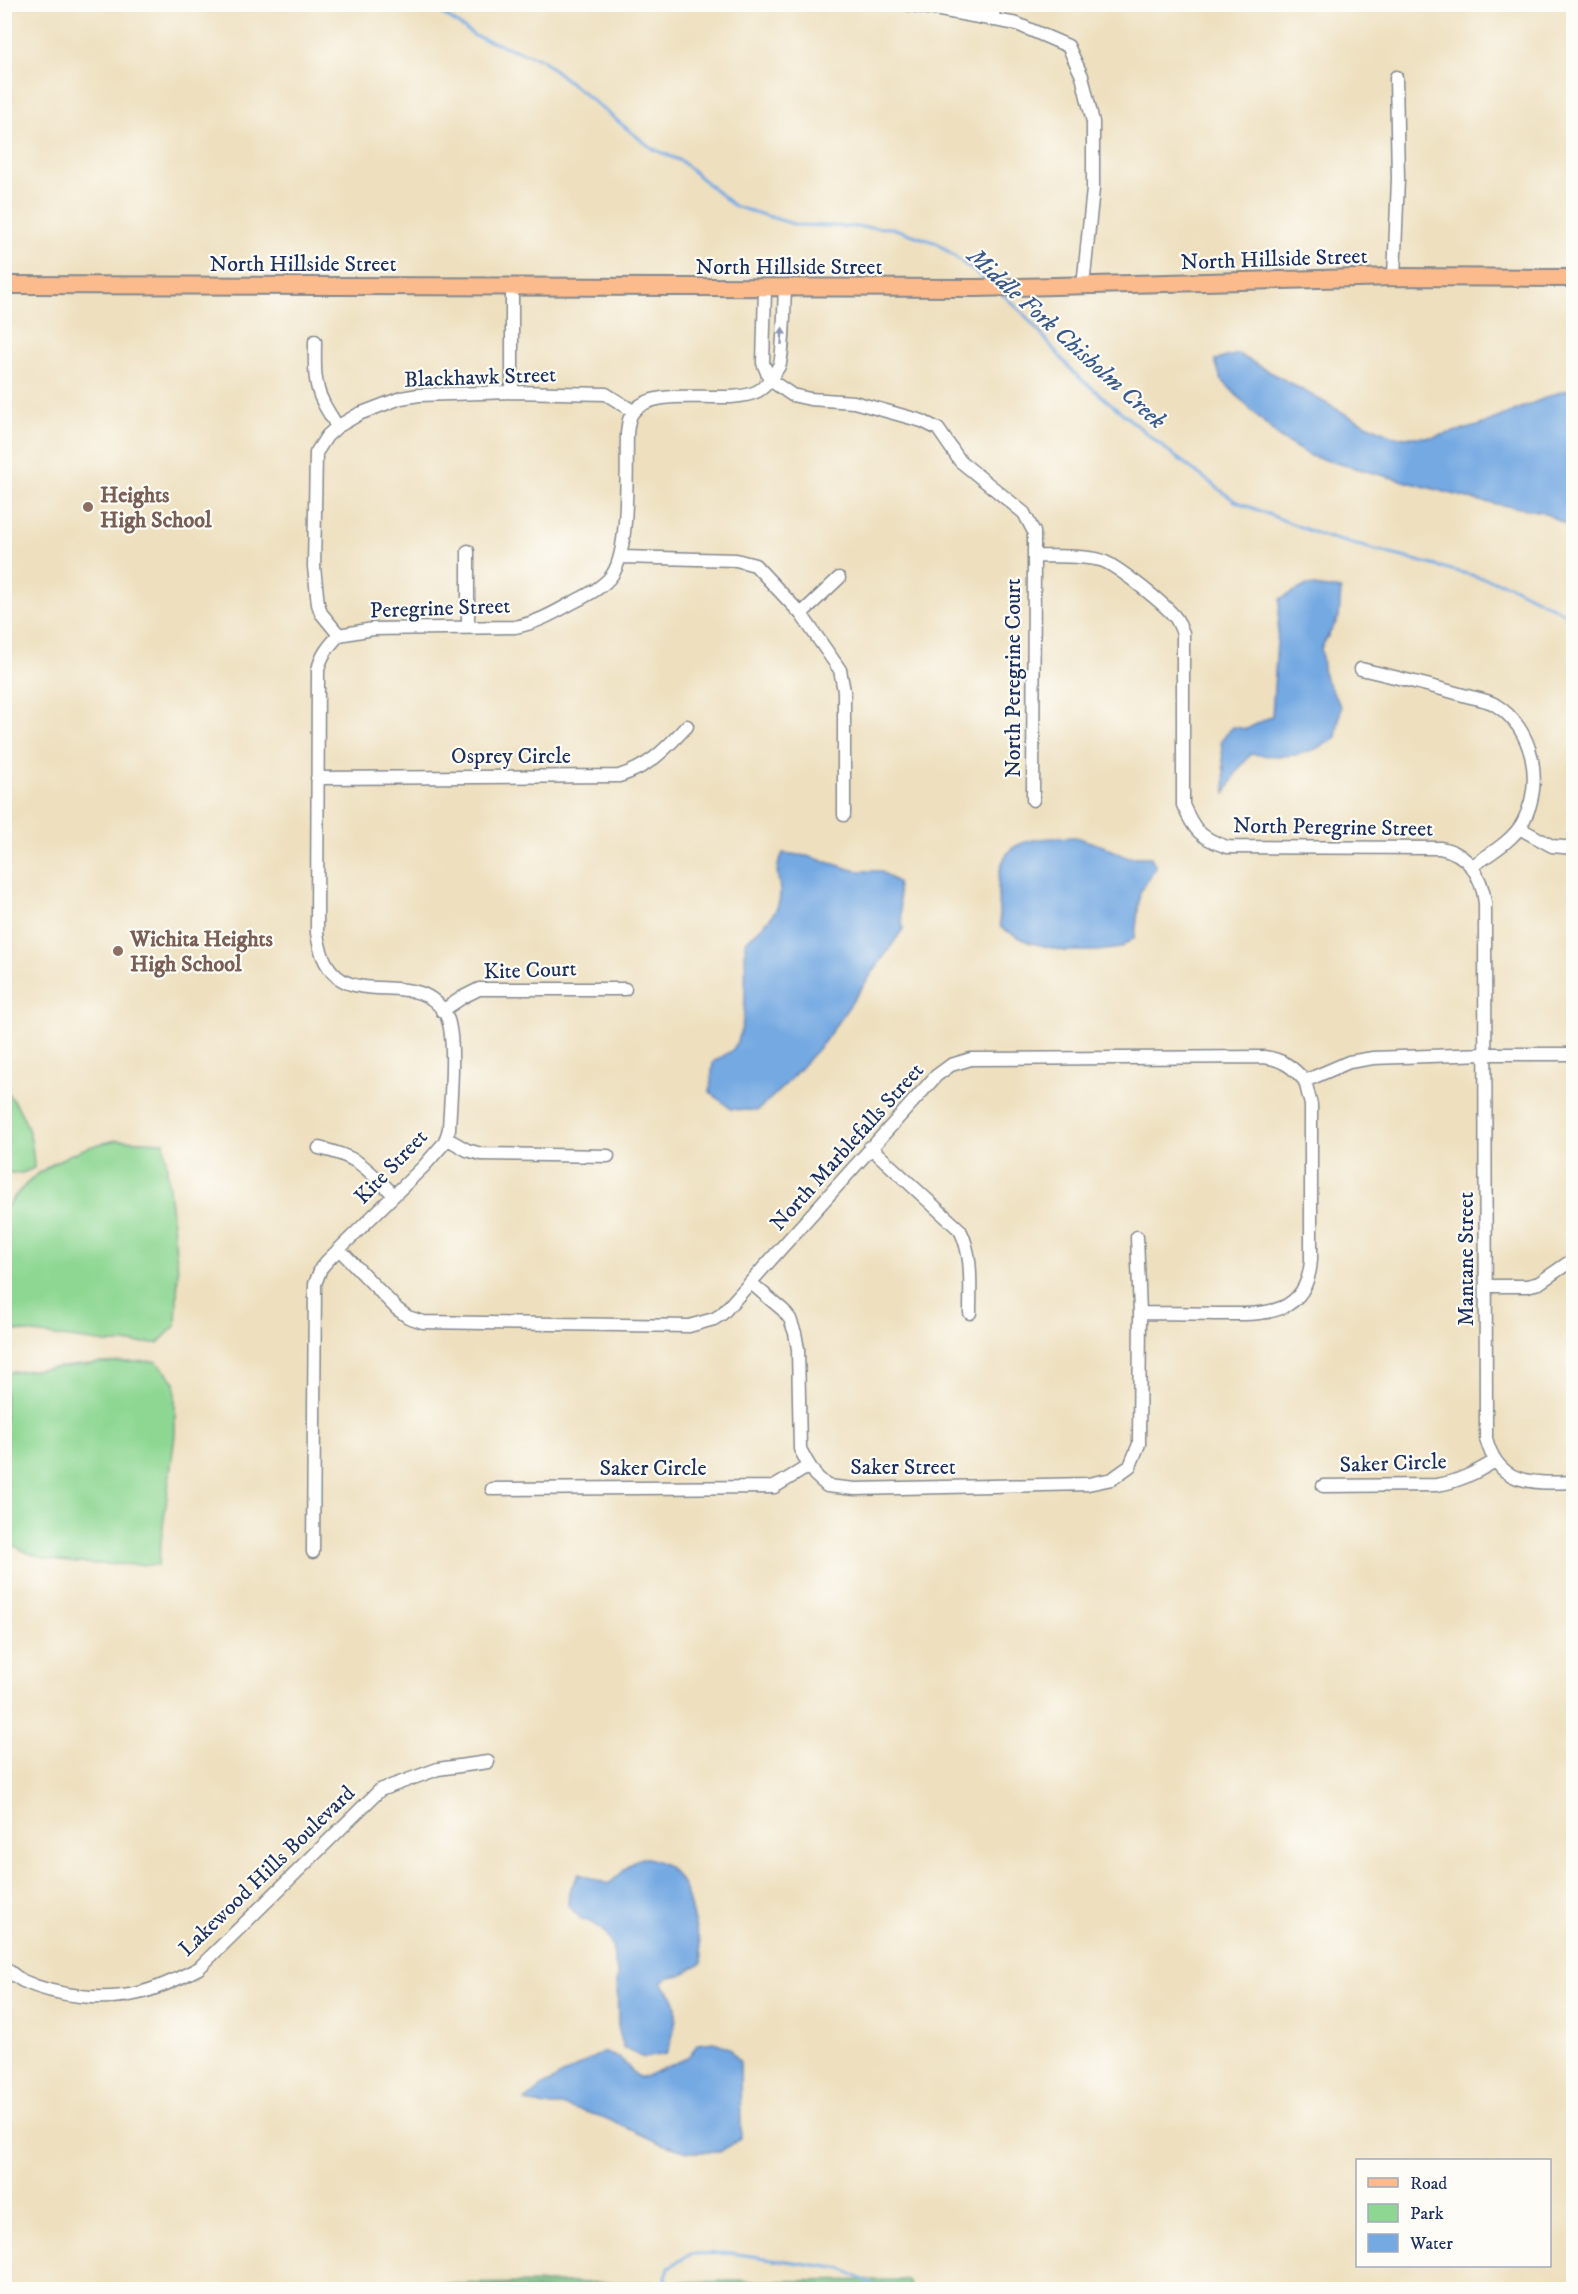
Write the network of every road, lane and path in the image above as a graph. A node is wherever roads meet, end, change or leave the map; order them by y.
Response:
1 (907, 4) edge
2 (994, 4) edge
3 (993, 20) junction
4 (1396, 77) dead end
5 (1394, 277) junction
6 (1456, 278) junction
7 (1574, 278) edge
8 (4, 285) edge
9 (1574, 285) edge
10 (1083, 286) junction
11 (512, 287) junction
12 (785, 288) junction
13 (765, 289) junction
14 (315, 341) dead end
15 (770, 380) junction
16 (512, 392) junction
17 (633, 411) junction
18 (338, 427) junction
19 (468, 551) dead end
20 (621, 556) junction
21 (1034, 556) junction
22 (839, 578) dead end
23 (801, 614) junction
24 (468, 627) junction
25 (339, 635) junction
26 (1361, 669) dead end
27 (687, 726) dead end
28 (317, 778) junction
29 (1033, 800) dead end
30 (844, 815) dead end
31 (1519, 828) junction
32 (1574, 848) edge
33 (1472, 867) junction
34 (625, 988) dead end
35 (442, 1011) junction
36 (1486, 1054) junction
37 (1574, 1054) edge
38 (1305, 1081) junction
39 (446, 1138) junction
40 (870, 1147) junction
41 (320, 1148) dead end
42 (608, 1156) dead end
43 (393, 1194) junction
44 (1137, 1238) dead end
45 (339, 1249) junction
46 (1574, 1259) edge
47 (752, 1283) junction
48 (1486, 1286) junction
49 (970, 1313) dead end
50 (1140, 1313) junction
51 (1495, 1461) junction
52 (809, 1466) junction
53 (1574, 1482) edge
54 (1323, 1486) dead end
55 (492, 1489) dead end
56 (313, 1552) dead end
57 (488, 1762) dead end
58 (4, 1967) edge

1 - 3 street
2 - 3 street
3 - 10 street
4 - 5 street
5 - 6 main road, North Hillside Street
5 - 10 main road, North Hillside Street
6 - 7 main road, North Hillside Street
6 - 9 main road
8 - 11 main road, North Hillside Street
10 - 12 main road, North Hillside Street
11 - 13 main road, North Hillside Street
11 - 16 street
12 - 13 main road, North Hillside Street
15 -> 12 street
13 - 15 street
14 - 18 street
15 - 17 street
15 - 21 street
16 - 17 street, Blackhawk Street
16 - 18 street, Blackhawk Street
17 - 20 street, Peregrine Street
18 - 25 street, Blackhawk Street
19 - 24 street
20 - 23 street
20 - 24 street, Peregrine Street
21 - 29 street, North Peregrine Court
21 - 33 street, North Peregrine Street
22 - 23 street
23 - 30 street
24 - 25 street, Peregrine Street
25 - 28 street
26 - 31 street
27 - 28 street, Osprey Circle
28 - 35 street
31 - 32 street
31 - 33 street
33 - 36 street, Mantane Street
34 - 35 street, Kite Court
35 - 39 street, Kite Street
36 - 37 street
36 - 38 street
36 - 48 street, Mantane Street
38 - 40 street, North Marblefalls Street
38 - 50 street
39 - 42 street
39 - 43 street, Kite Street
40 - 47 street, North Marblefalls Street
40 - 49 street
41 - 43 street
43 - 45 street, Kite Street
44 - 50 street, Saker Street
45 - 47 street, North Marblefalls Street
45 - 56 street, Kite Street
46 - 48 street
47 - 52 street
48 - 51 street, Mantane Street
50 - 52 street, Saker Street
51 - 53 street
51 - 54 street, Saker Circle
52 - 55 street, Saker Circle
57 - 58 street, Lakewood Hills Boulevard

